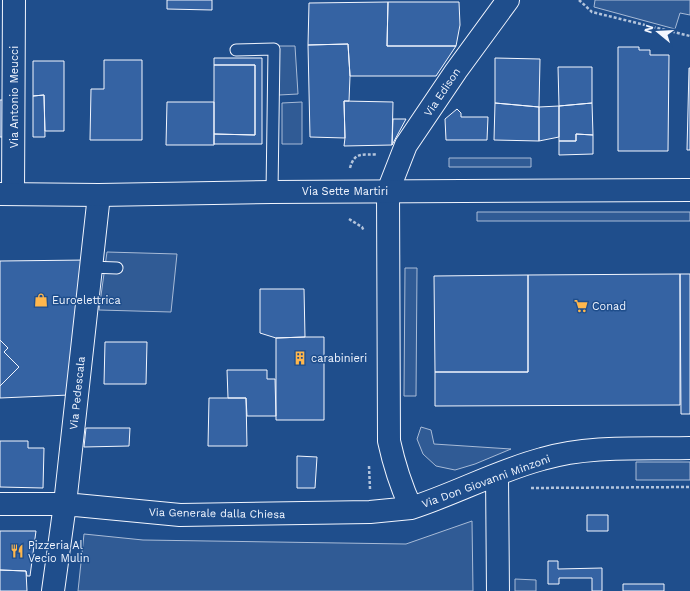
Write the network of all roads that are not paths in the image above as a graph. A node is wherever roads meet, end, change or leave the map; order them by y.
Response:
1 (14, 0) edge
2 (508, 0) edge
3 (236, 50) dead end
4 (690, 190) edge
5 (388, 191) junction
6 (272, 192) junction
7 (6, 193) edge
8 (99, 195) junction
9 (90, 267) junction
10 (117, 268) dead end
11 (690, 448) edge
12 (496, 475) junction
13 (0, 504) edge
14 (65, 504) junction
15 (411, 508) junction
16 (53, 591) edge
17 (498, 591) edge

1 - 7 street, Via Antonio Meucci
2 - 5 street, Via Edison
3 - 6 lane
4 - 5 street, Via Sette Martiri
5 - 6 street, Via Sette Martiri
5 - 15 street, Via Don Giovanni Minzoni
6 - 8 street, Via Sette Martiri
7 - 8 street, Via Sette Martiri
8 - 9 street, Via Pedescala
9 - 10 lane
9 - 14 street, Via Pedescala
11 - 12 street, Via Don Giovanni Minzoni
12 - 15 street, Via Don Giovanni Minzoni
12 - 17 street
13 - 14 street, Via Generale dalla Chiesa
14 - 15 street, Via Generale dalla Chiesa
14 - 16 street, Via Pedescala

